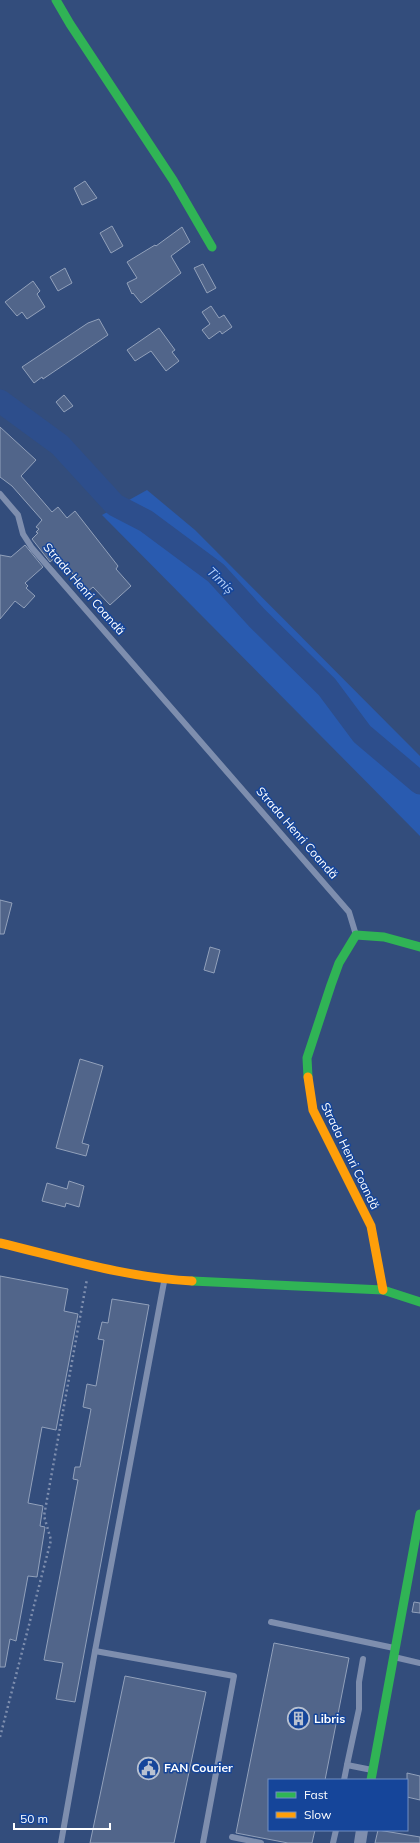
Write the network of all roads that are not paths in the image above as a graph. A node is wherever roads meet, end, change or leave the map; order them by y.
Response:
1 (56, 0) edge
2 (212, 247) dead end
3 (0, 494) edge
4 (356, 934) junction
5 (420, 947) edge
6 (0, 1243) edge
7 (164, 1280) junction
8 (383, 1290) junction
9 (420, 1302) edge
10 (420, 1514) edge
11 (271, 1622) dead end
12 (95, 1650) junction
13 (395, 1653) junction
14 (364, 1659) dead end
15 (420, 1663) edge
16 (347, 1765) junction
17 (373, 1770) junction
18 (344, 1779) edge
19 (371, 1779) edge
20 (336, 1831) edge
21 (362, 1831) edge
22 (232, 1837) dead end
23 (61, 1843) edge
24 (203, 1843) edge
25 (261, 1843) edge
26 (333, 1843) edge
27 (360, 1843) edge

1 - 2 street
3 - 4 lane, Strada Henri Coandă
4 - 5 street
4 - 8 street, Strada Henri Coandă
6 - 7 street
7 - 8 street
7 - 12 lane
8 - 9 street
10 - 13 street
11 - 13 lane
12 - 23 lane
12 - 24 lane
13 - 15 lane
13 - 17 street
14 - 16 lane
16 - 17 lane
16 - 18 lane
17 - 19 street
20 - 26 lane
21 - 27 street
22 - 25 lane

